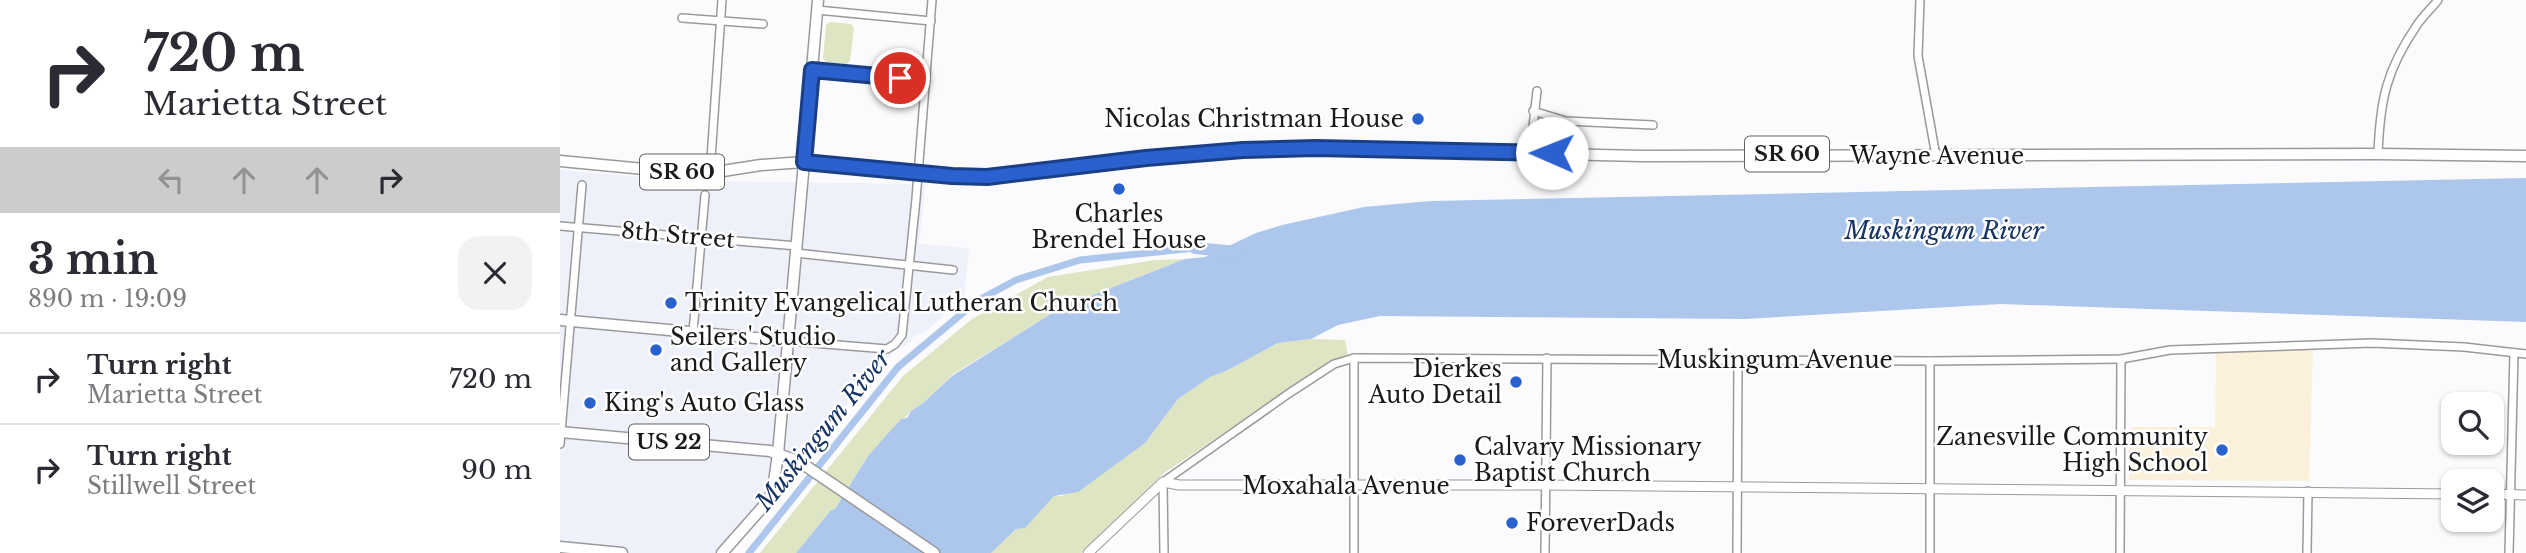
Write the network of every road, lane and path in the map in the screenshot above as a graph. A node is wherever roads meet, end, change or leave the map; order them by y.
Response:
1 (722, 0) edge
2 (932, 0) edge
3 (1920, 0) edge
4 (2438, 0) edge
5 (818, 5) edge
6 (682, 18) dead end
7 (931, 20) junction
8 (720, 22) junction
9 (763, 24) dead end
10 (812, 70) junction
11 (926, 80) junction
12 (1537, 91) dead end
13 (1533, 111) junction
14 (1653, 125) dead end
15 (1530, 153) junction
16 (2378, 154) junction
17 (1936, 156) junction
18 (2526, 156) edge
19 (560, 161) edge
20 (804, 162) junction
21 (918, 172) junction
22 (710, 173) junction
23 (582, 185) dead end
24 (705, 195) dead end
25 (560, 226) edge
26 (578, 227) junction
27 (702, 237) junction
28 (796, 250) junction
29 (910, 265) junction
30 (953, 270) dead end
31 (565, 321) edge
32 (694, 332) junction
33 (788, 341) junction
34 (2514, 353) junction
35 (2526, 354) edge
36 (1354, 358) junction
37 (1546, 358) junction
38 (1738, 359) junction
39 (2121, 359) junction
40 (1930, 361) junction
41 (560, 436) edge
42 (778, 454) junction
43 (1163, 482) junction
44 (1546, 485) junction
45 (1354, 486) junction
46 (1737, 487) junction
47 (1930, 489) junction
48 (2120, 489) junction
49 (2308, 491) junction
50 (2441, 494) edge
51 (2504, 494) edge
52 (2510, 494) junction
53 (2526, 495) edge
54 (560, 547) edge
55 (622, 553) edge
56 (722, 553) edge
57 (934, 553) edge
58 (1088, 553) edge
59 (1164, 553) edge
60 (1354, 553) edge
61 (1545, 553) edge
62 (1737, 553) edge
63 (1930, 553) edge
64 (2120, 553) edge
65 (2307, 553) edge
66 (2508, 553) edge

1 - 8 street
2 - 7 street
3 - 17 street
4 - 16 street
5 - 7 street
5 - 10 main road
6 - 8 street
7 - 11 street
8 - 9 street
8 - 22 street
10 - 11 street
10 - 20 main road
11 - 21 street
12 - 13 street
13 - 14 street
13 - 15 street
15 - 17 main road, Wayne Avenue / SR 60
15 - 21 main road, Wayne Avenue / SR 60
16 - 17 main road, Wayne Avenue / SR 60
16 - 18 main road, Wayne Avenue / SR 60
19 - 22 main road, SR 60
20 - 21 main road, Wayne Avenue / SR 60
20 - 22 main road, SR 60
20 - 28 main road
21 - 29 street
23 - 26 street
24 - 27 street
25 - 26 street, 8th Street
26 - 27 street, 8th Street
26 - 31 street
27 - 28 street, 8th Street
27 - 32 street
28 - 29 street, 8th Street
28 - 33 main road
29 - 30 street, 8th Street
29 - 33 street
31 - 32 main road
31 - 41 street
32 - 33 main road
33 - 42 main road
34 - 35 street, Muskingum Avenue
34 - 39 street, Muskingum Avenue
34 - 52 street
36 - 37 street, Muskingum Avenue
36 - 43 street, Muskingum Avenue
36 - 45 street
37 - 38 street, Muskingum Avenue
37 - 44 street
38 - 40 street, Muskingum Avenue
38 - 46 street
39 - 40 street, Muskingum Avenue
39 - 48 street
40 - 47 street
41 - 42 main road, US 22
42 - 56 main road
42 - 57 main road, US 22
43 - 45 street, Moxahala Avenue
43 - 58 street, Muskingum Avenue
43 - 59 street
44 - 45 street, Moxahala Avenue
44 - 46 street, Moxahala Avenue
44 - 61 street
45 - 60 street
46 - 47 street, Moxahala Avenue
46 - 62 street
47 - 48 street, Moxahala Avenue
47 - 63 street
48 - 49 street, Moxahala Avenue
48 - 64 street
49 - 50 street, Moxahala Avenue
49 - 65 street
51 - 52 street
52 - 53 street
52 - 66 street
54 - 55 main road

